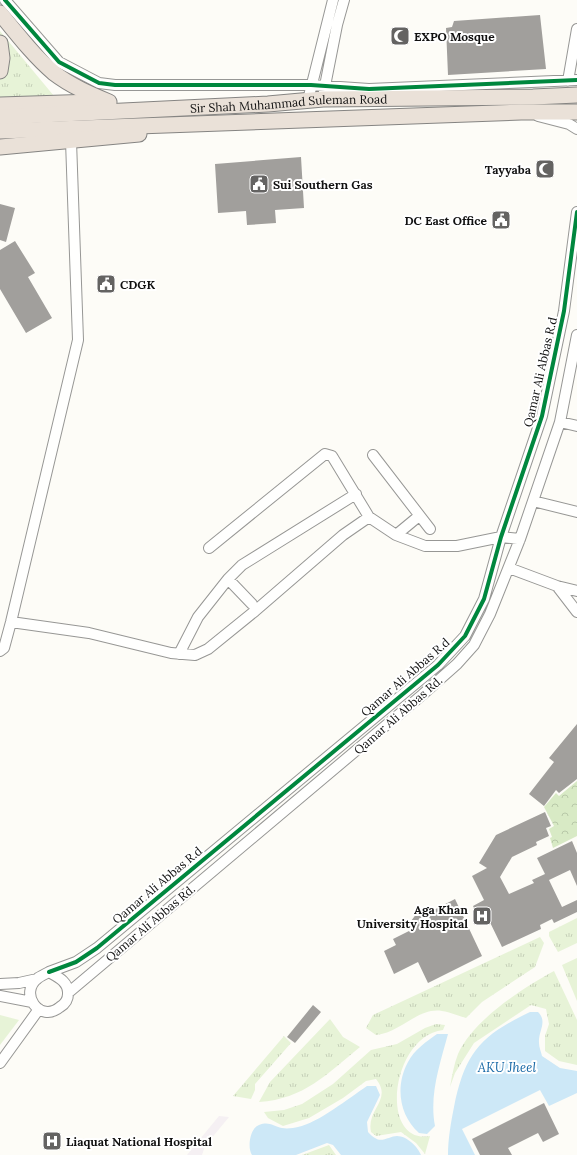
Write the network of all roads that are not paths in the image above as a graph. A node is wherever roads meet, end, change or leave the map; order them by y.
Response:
1 (5, 0) edge
2 (333, 0) edge
3 (344, 0) edge
4 (0, 13) edge
5 (577, 29) edge
6 (0, 43) edge
7 (0, 71) edge
8 (572, 81) edge
9 (311, 85) junction
10 (319, 95) junction
11 (577, 95) edge
12 (110, 102) junction
13 (268, 104) junction
14 (0, 105) edge
15 (521, 112) junction
16 (577, 112) edge
17 (0, 117) edge
18 (264, 122) junction
19 (577, 130) edge
20 (0, 131) edge
21 (71, 141) junction
22 (0, 147) edge
23 (577, 212) edge
24 (573, 272) edge
25 (577, 335) edge
26 (560, 422) junction
27 (577, 426) edge
28 (374, 455) dead end
29 (356, 494) junction
30 (533, 501) junction
31 (577, 512) edge
32 (419, 516) junction
33 (369, 517) junction
34 (430, 529) dead end
35 (396, 535) junction
36 (501, 537) junction
37 (520, 539) junction
38 (209, 548) dead end
39 (509, 568) junction
40 (228, 579) junction
41 (557, 586) junction
42 (577, 591) edge
43 (252, 604) dead end
44 (577, 612) edge
45 (11, 622) junction
46 (0, 651) edge
47 (179, 654) junction
48 (49, 972) junction
49 (37, 979) junction
50 (0, 984) edge
51 (68, 993) junction
52 (0, 996) edge
53 (36, 1006) junction
54 (0, 1063) edge

1 - 9 street
2 - 9 street
3 - 10 street
4 - 12 highway
5 - 8 street
6 - 7 highway
8 - 10 street
9 - 10 street
9 - 10 street
10 - 11 highway, Sir Shah Muhammad Suleman Road
10 - 13 highway, Sir Shah Muhammad Suleman Road
12 - 13 highway
12 - 14 highway
13 - 17 highway, Sir Shah Muhammad Suleman Road
15 - 16 highway, Sir Shah Muhammad Suleman Road
15 - 18 highway, Sir Shah Muhammad Suleman Road
15 - 19 street
18 - 20 highway, Sir Shah Muhammad Suleman Road
18 - 21 highway
21 - 22 highway
21 - 45 street
23 - 24 street, Qamar Ali Abbas R.d
24 - 36 street, Qamar Ali Abbas R.d
25 - 26 street, Qamar Ali Abbas Rd.
26 - 27 street
26 - 30 street, Qamar Ali Abbas Rd.
28 - 32 street
29 - 33 street
29 - 38 street
29 - 40 street
30 - 31 street
30 - 37 street, Qamar Ali Abbas Rd.
32 - 34 street
32 - 35 street
33 - 35 street
33 - 47 street
35 - 36 street
36 - 37 street
36 - 48 street, Qamar Ali Abbas R.d
37 - 39 street, Qamar Ali Abbas Rd.
39 - 41 street
39 - 51 street, Qamar Ali Abbas Rd.
40 - 43 street
40 - 47 street
41 - 42 street
41 - 44 street
45 - 46 street
45 - 47 street
48 - 49 street
48 - 51 street
49 - 50 street
49 - 53 street
51 - 53 street
52 - 53 street
53 - 54 street

